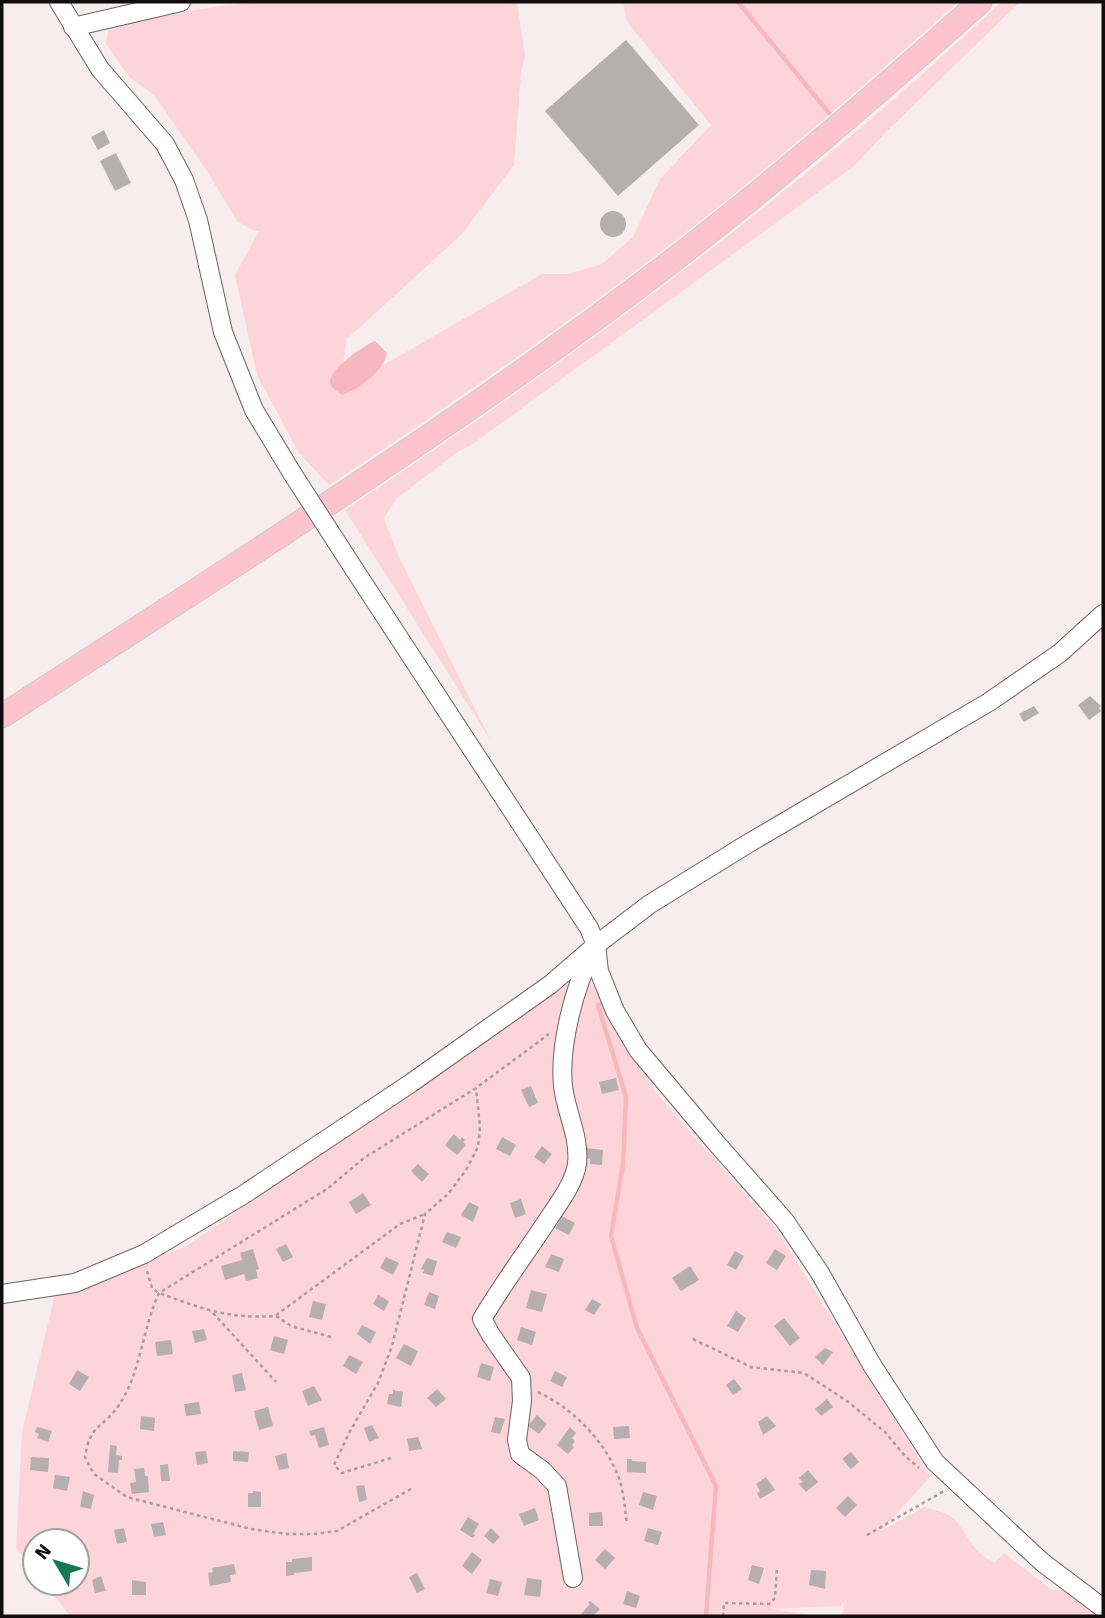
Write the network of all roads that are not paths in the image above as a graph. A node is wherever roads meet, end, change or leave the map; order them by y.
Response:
1 (59, 2) edge
2 (181, 2) edge
3 (980, 2) edge
4 (73, 27) junction
5 (1103, 614) edge
6 (2, 716) edge
7 (596, 945) junction
8 (2, 1294) edge
9 (573, 1578) dead end
10 (1103, 1608) edge

1 - 4 street
2 - 4 street
3 - 6 main road
4 - 7 street, bridge
5 - 7 street
7 - 8 street
7 - 9 street
7 - 10 street

